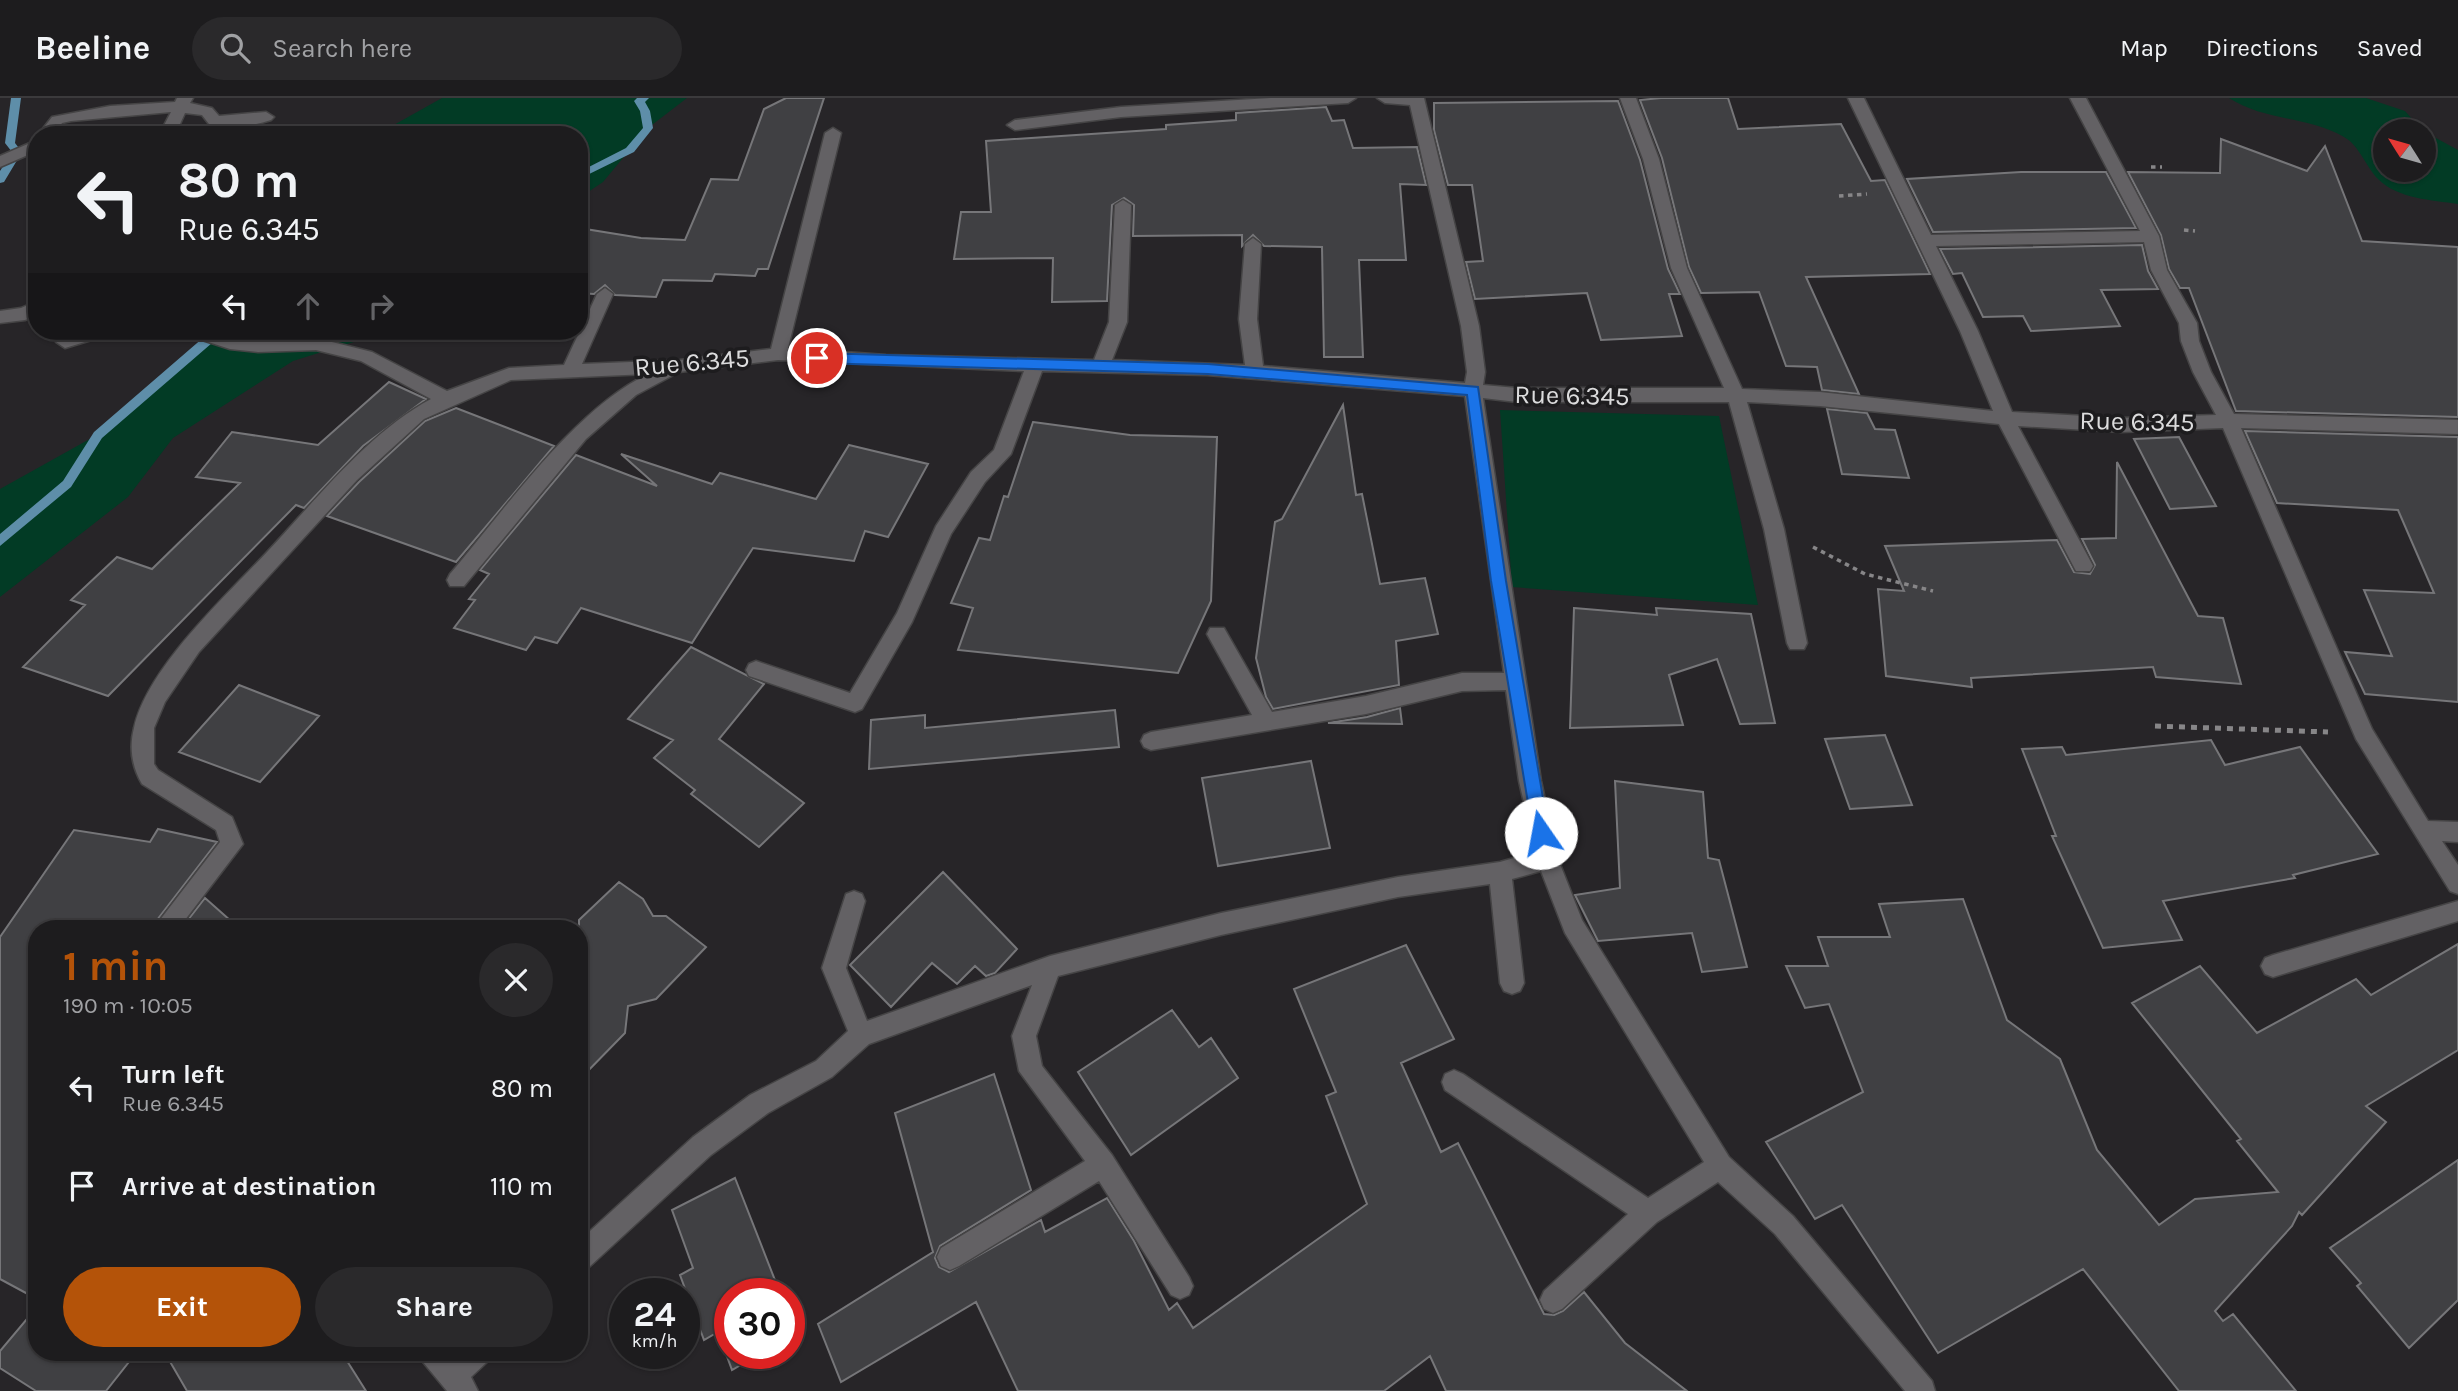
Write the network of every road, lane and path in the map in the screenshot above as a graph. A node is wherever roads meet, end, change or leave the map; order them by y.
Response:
1 (1348, 98) edge
2 (1385, 98) edge
3 (1628, 98) edge
4 (1856, 98) edge
5 (2078, 98) edge
6 (1416, 99) edge
7 (184, 103) edge
8 (266, 117) dead end
9 (1015, 125) dead end
10 (53, 126) edge
11 (172, 126) edge
12 (833, 133) dead end
13 (28, 149) edge
14 (0, 162) edge
15 (1123, 205) dead end
16 (2151, 236) junction
17 (1926, 240) junction
18 (1253, 244) dead end
19 (605, 295) dead end
20 (28, 312) edge
21 (0, 317) edge
22 (588, 332) edge
23 (72, 340) edge
24 (221, 340) edge
25 (585, 340) edge
26 (65, 342) dead end
27 (778, 354) junction
28 (680, 366) junction
29 (1035, 366) junction
30 (1100, 368) junction
31 (571, 370) junction
32 (1255, 374) junction
33 (1474, 390) junction
34 (1736, 395) junction
35 (446, 399) junction
36 (2006, 420) junction
37 (2230, 421) junction
38 (2458, 427) edge
39 (1774, 528) junction
40 (2083, 566) dead end
41 (457, 580) dead end
42 (1933, 591) dead end
43 (1217, 634) dead end
44 (1797, 643) dead end
45 (756, 670) dead end
46 (1516, 681) junction
47 (1266, 721) junction
48 (2155, 726) dead end
49 (2363, 733) junction
50 (1151, 741) dead end
51 (2421, 831) junction
52 (2458, 832) edge
53 (1547, 859) junction
54 (1500, 873) junction
55 (2458, 884) edge
56 (854, 901) dead end
57 (2458, 911) edge
58 (171, 920) edge
59 (2273, 966) dead end
60 (1050, 967) junction
61 (1512, 983) dead end
62 (861, 1035) junction
63 (1454, 1082) dead end
64 (1103, 1164) junction
65 (1720, 1166) junction
66 (1648, 1213) junction
67 (588, 1251) edge
68 (950, 1258) dead end
69 (1180, 1286) dead end
70 (1553, 1300) dead end
71 (439, 1361) edge
72 (473, 1361) edge
73 (458, 1384) edge
74 (1923, 1391) edge

1 - 9 street
2 - 6 street
3 - 34 street
4 - 17 street
5 - 16 street
6 - 33 street
7 - 8 street
7 - 10 street
7 - 11 street
12 - 27 street
13 - 14 street
15 - 30 street
16 - 17 street
16 - 37 street
17 - 36 street
18 - 32 street
19 - 22 street
20 - 21 street
23 - 26 street
24 - 35 street
25 - 31 street
27 - 28 street, Rue 6.345
27 - 29 street, Rue 6.345
28 - 31 street, Rue 6.345
28 - 41 street
29 - 30 street, Rue 6.345
29 - 45 street
30 - 32 street, Rue 6.345
31 - 35 street, Rue 6.345
32 - 33 street, Rue 6.345
33 - 34 street, Rue 6.345
33 - 46 street
34 - 36 street, Rue 6.345
34 - 39 street
35 - 58 street, Rue 6.345
36 - 37 street, Rue 6.345
36 - 40 street
37 - 38 street, Rue 6.345
37 - 49 street
39 - 42 path
39 - 44 street
43 - 47 street
46 - 47 street
46 - 53 street
47 - 50 street
48 - 49 path
49 - 51 street
51 - 52 street
51 - 55 street
53 - 54 street
53 - 65 street
54 - 60 street
54 - 61 street
56 - 62 street
57 - 59 street
60 - 62 street
60 - 64 street
62 - 67 street
63 - 66 street
64 - 68 street
64 - 69 street
65 - 66 street
65 - 74 street
66 - 70 street
71 - 73 street
72 - 73 street

